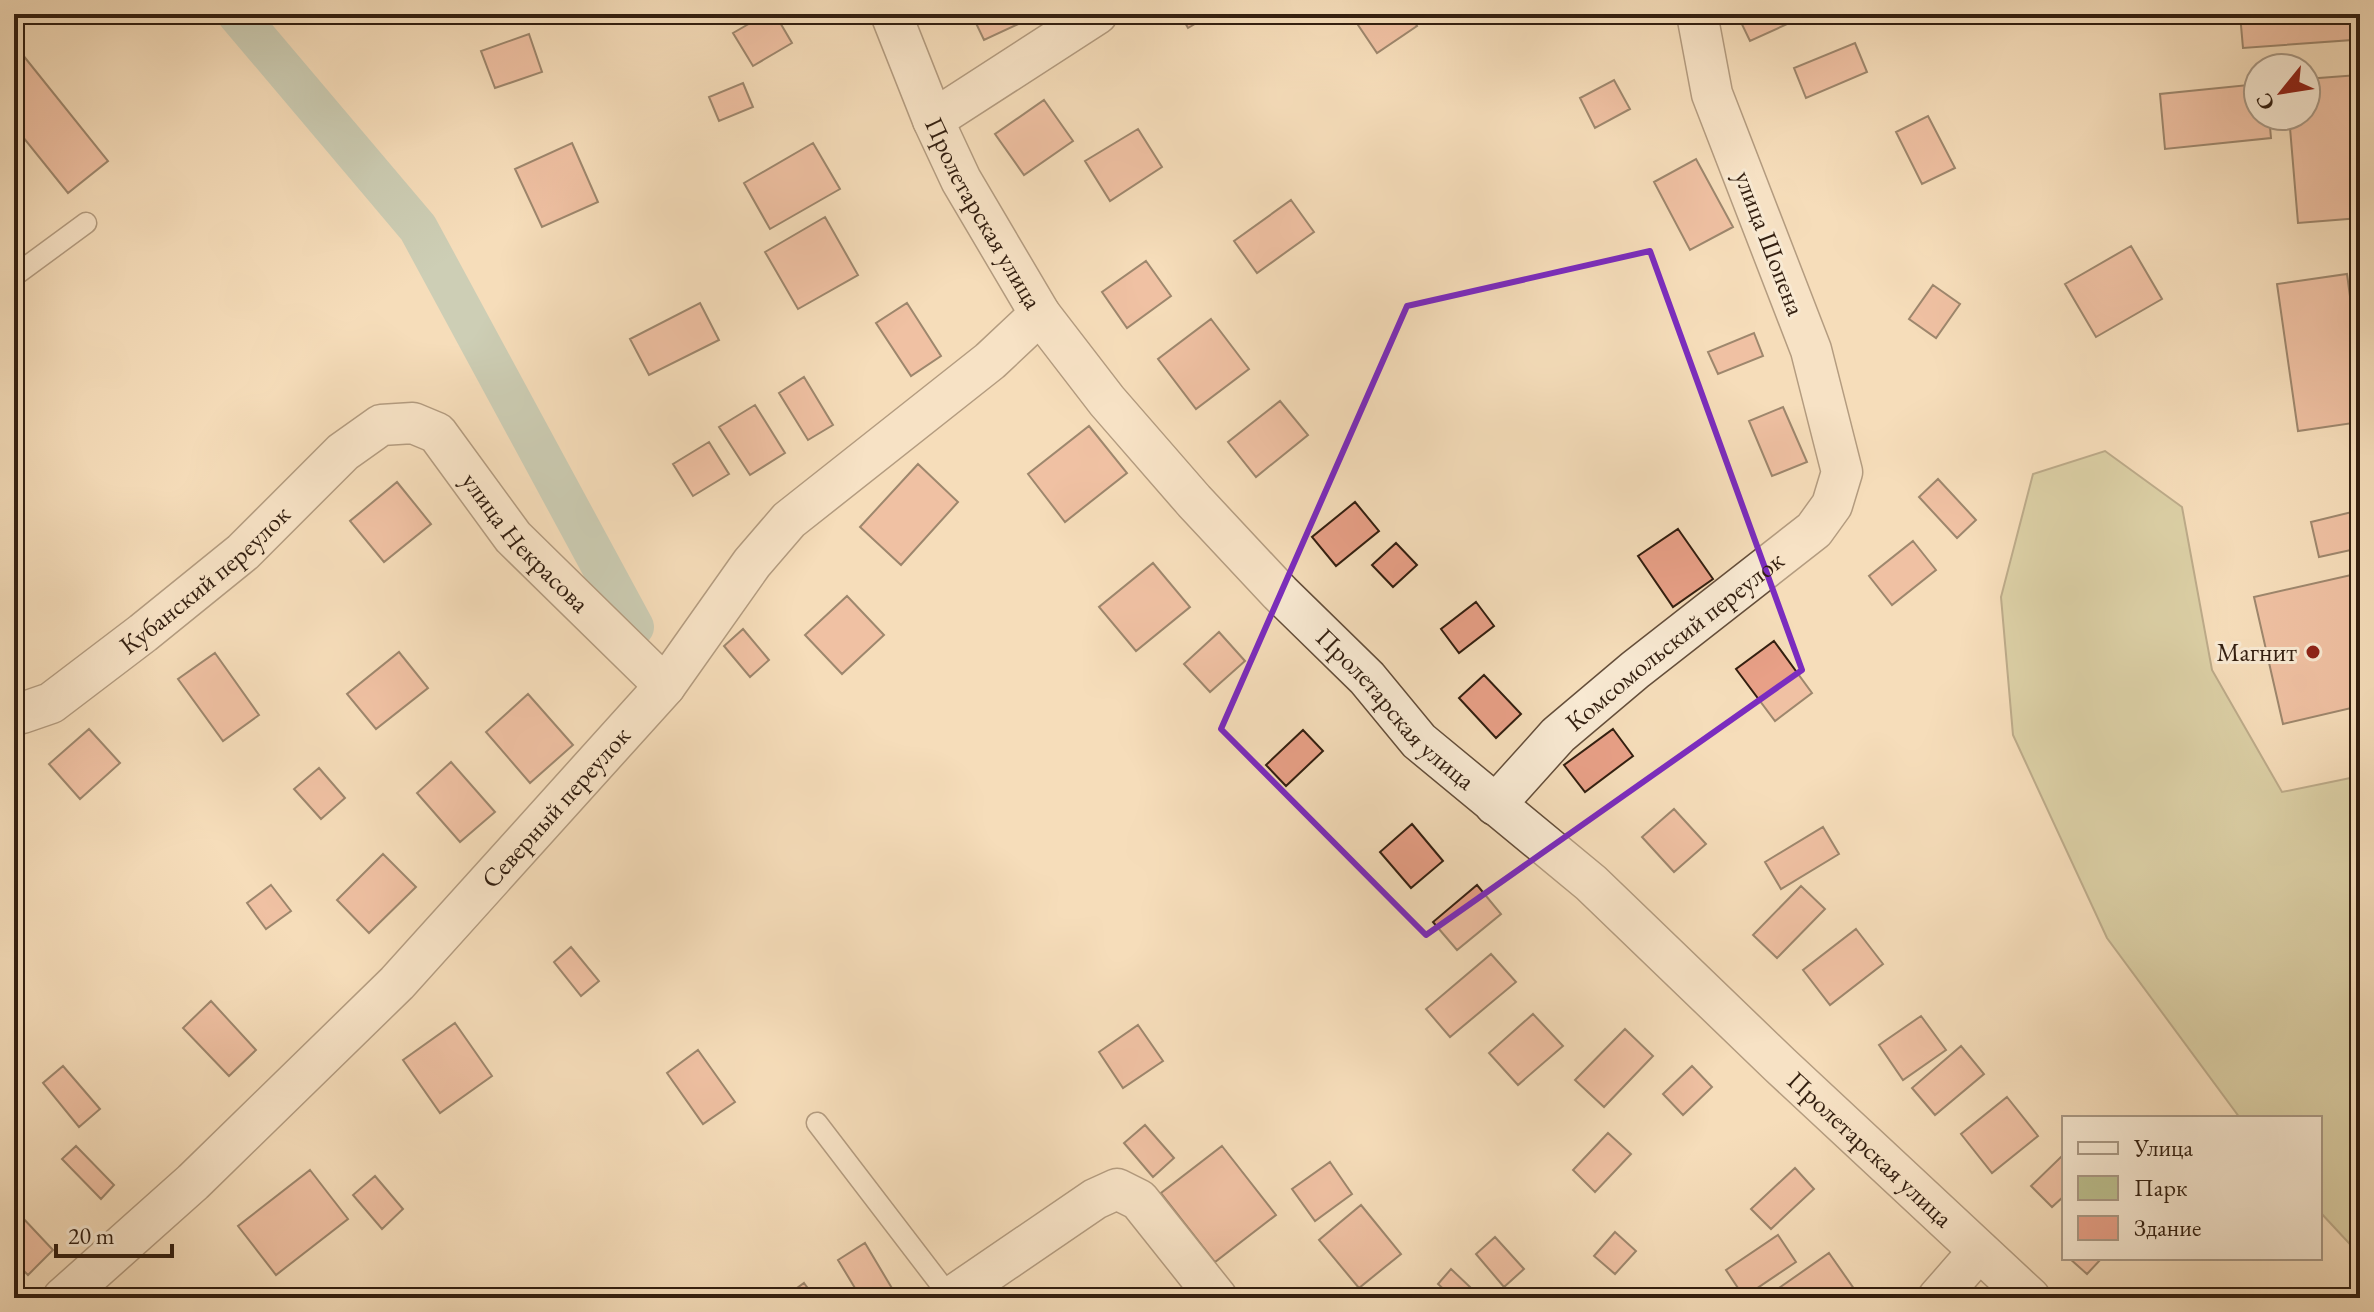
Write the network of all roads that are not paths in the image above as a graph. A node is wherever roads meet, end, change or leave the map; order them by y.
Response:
1 (891, 14) edge
2 (1097, 14) edge
3 (1697, 14) edge
4 (933, 120) junction
5 (86, 223) dead end
6 (14, 276) edge
7 (1040, 314) junction
8 (381, 425) joint
9 (1842, 472) joint
10 (665, 686) junction
11 (14, 712) edge
12 (1495, 805) junction
13 (817, 1123) dead end
14 (1979, 1251) junction
15 (63, 1298) edge
16 (950, 1298) edge
17 (1217, 1298) edge
18 (1938, 1298) edge
19 (2030, 1298) edge

1 - 4 street, Пролетарская улица
2 - 4 street
3 - 9 street, улица Шопена
4 - 7 street, Пролетарская улица
5 - 6 lane
7 - 10 street, Северный переулок
7 - 12 street, Пролетарская улица
8 - 10 street, улица Некрасова
8 - 11 street, Кубанский переулок
9 - 12 street, Комсомольский переулок
10 - 15 street, Северный переулок
12 - 14 street, Пролетарская улица
13 - 16 lane
14 - 18 street
14 - 19 street, Пролетарская улица
16 - 17 street

